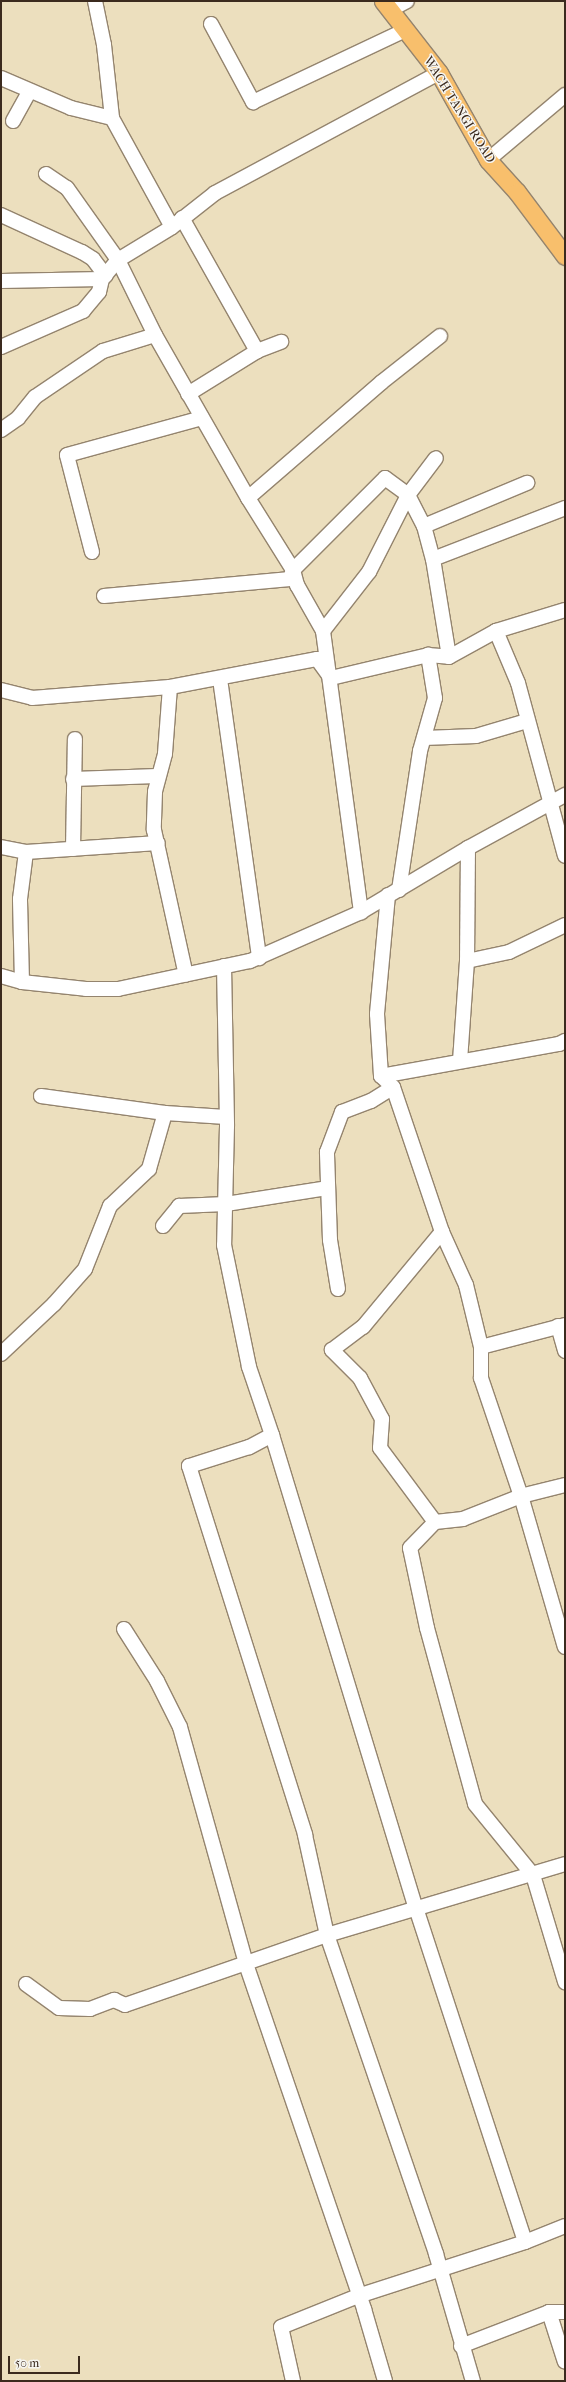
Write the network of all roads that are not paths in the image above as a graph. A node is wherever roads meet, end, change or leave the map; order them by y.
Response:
1 (95, 1) edge
2 (407, 1) edge
3 (386, 5) edge
4 (211, 24) dead end
5 (406, 30) junction
6 (439, 73) junction
7 (1, 78) edge
8 (29, 92) junction
9 (565, 95) edge
10 (112, 118) junction
11 (13, 121) dead end
12 (488, 160) junction
13 (46, 174) dead end
14 (1, 215) edge
15 (177, 222) junction
16 (565, 256) edge
17 (118, 260) junction
18 (104, 278) junction
19 (1, 281) edge
20 (155, 335) junction
21 (440, 336) dead end
22 (280, 342) dead end
23 (1, 347) edge
24 (257, 351) junction
25 (188, 394) junction
26 (202, 418) junction
27 (1, 430) edge
28 (436, 458) dead end
29 (527, 483) dead end
30 (408, 495) junction
31 (248, 498) junction
32 (565, 508) edge
33 (424, 526) junction
34 (92, 552) dead end
35 (433, 558) junction
36 (293, 570) junction
37 (104, 596) dead end
38 (565, 610) edge
39 (323, 631) junction
40 (496, 631) junction
41 (428, 655) junction
42 (449, 657) junction
43 (331, 678) junction
44 (220, 679) junction
45 (170, 687) junction
46 (1, 690) edge
47 (527, 721) junction
48 (424, 738) junction
49 (75, 739) dead end
50 (157, 776) junction
51 (73, 779) junction
52 (565, 795) edge
53 (550, 804) junction
54 (158, 843) junction
55 (1, 847) edge
56 (73, 848) junction
57 (468, 848) junction
58 (26, 852) junction
59 (565, 856) edge
60 (393, 892) junction
61 (361, 912) junction
62 (565, 925) edge
63 (259, 958) junction
64 (467, 960) junction
65 (224, 966) junction
66 (186, 975) junction
67 (1, 976) edge
68 (22, 982) junction
69 (565, 1041) edge
70 (460, 1061) junction
71 (381, 1076) junction
72 (393, 1087) junction
73 (41, 1096) dead end
74 (165, 1113) junction
75 (226, 1117) junction
76 (328, 1188) junction
77 (226, 1204) junction
78 (163, 1226) dead end
79 (442, 1232) junction
80 (338, 1289) dead end
81 (561, 1326) edge
82 (481, 1347) junction
83 (565, 1351) edge
84 (1, 1354) edge
85 (272, 1435) junction
86 (565, 1485) edge
87 (521, 1496) junction
88 (435, 1522) junction
89 (124, 1629) dead end
90 (565, 1647) edge
91 (565, 1864) edge
92 (533, 1875) junction
93 (416, 1908) junction
94 (327, 1935) junction
95 (246, 1964) junction
96 (565, 1982) edge
97 (26, 1984) dead end
98 (565, 2226) edge
99 (525, 2242) junction
100 (440, 2268) junction
101 (358, 2296) junction
102 (549, 2312) junction
103 (565, 2312) edge
104 (460, 2346) junction
105 (565, 2362) edge
106 (293, 2381) edge
107 (385, 2381) edge
108 (473, 2381) edge

1 - 10 street
2 - 3 street
3 - 5 main road, WACH TANGI ROAD
4 - 5 street
5 - 6 main road, WACH TANGI ROAD
6 - 12 main road, WACH TANGI ROAD
6 - 15 street
7 - 8 street
8 - 10 street
8 - 11 street
9 - 12 street
10 - 15 street
12 - 16 main road, WACH TANGI ROAD
13 - 17 street
14 - 18 street
15 - 17 street
15 - 24 street
17 - 18 street
17 - 20 street
18 - 19 street
18 - 23 street
20 - 25 street
20 - 27 street
21 - 31 street
22 - 24 street
24 - 25 street
25 - 26 street
26 - 31 street
26 - 34 street
28 - 30 street
29 - 33 street
30 - 33 street
30 - 36 street
30 - 39 street
31 - 36 street
32 - 35 street
33 - 35 street
35 - 42 street
36 - 37 street
36 - 39 street
38 - 40 street
39 - 43 street
40 - 42 street
40 - 47 street
41 - 42 street
41 - 43 street
41 - 48 street
43 - 44 street
43 - 61 street
44 - 45 street
44 - 63 street
45 - 46 street
45 - 50 street
47 - 48 street
47 - 53 street
48 - 60 street
49 - 51 street
50 - 51 street
50 - 54 street
51 - 56 street
52 - 53 street
53 - 57 street
53 - 59 street
54 - 56 street
54 - 66 street
55 - 58 street
56 - 58 street
57 - 60 street
57 - 64 street
58 - 68 street
60 - 61 street
60 - 71 street
61 - 63 street
62 - 64 street
63 - 65 street
64 - 70 street
65 - 66 street
65 - 75 street
66 - 68 street
67 - 68 street
69 - 70 street
70 - 71 street
71 - 72 street
72 - 76 street
72 - 79 street
73 - 74 street
74 - 75 street
74 - 84 street
75 - 77 street
76 - 77 street
76 - 80 street
77 - 78 street
77 - 85 street
79 - 82 street
79 - 88 street
81 - 82 street
81 - 83 street
82 - 87 street
85 - 93 street
85 - 94 street
86 - 87 street
87 - 88 street
87 - 90 street
88 - 92 street
89 - 95 street
91 - 92 street
92 - 93 street
92 - 96 street
93 - 94 street
93 - 99 street
94 - 95 street
94 - 100 street
95 - 97 street
95 - 101 street
98 - 99 street
99 - 100 street
100 - 101 street
100 - 104 street
101 - 106 street
101 - 107 street
102 - 103 street
102 - 104 street
102 - 105 street
104 - 108 street

